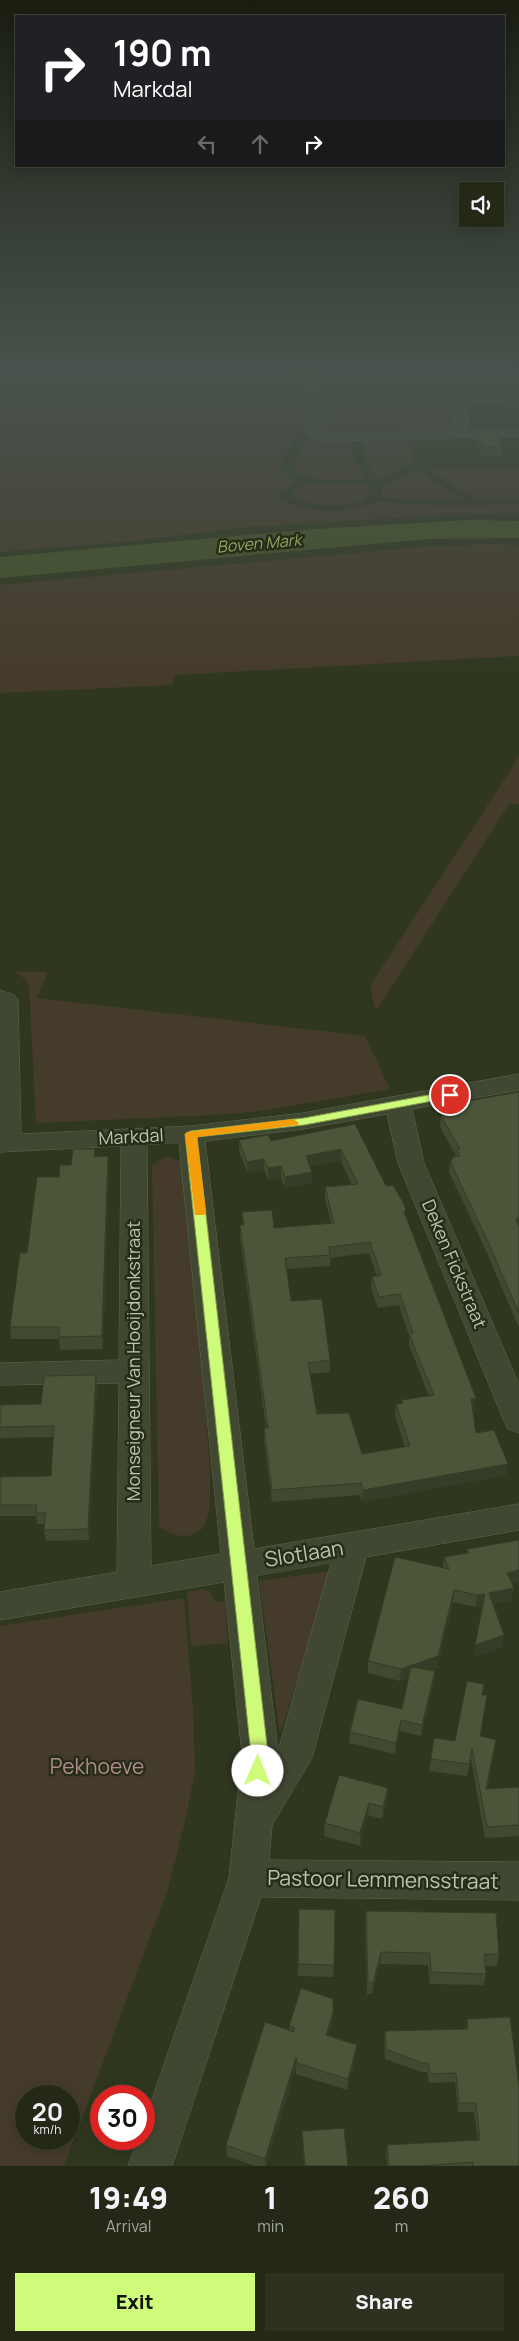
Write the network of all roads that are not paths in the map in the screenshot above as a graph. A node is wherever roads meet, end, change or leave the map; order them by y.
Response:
1 (0, 997) edge
2 (519, 1082) edge
3 (398, 1104) junction
4 (191, 1134) junction
5 (134, 1138) junction
6 (4, 1143) edge
7 (134, 1371) junction
8 (0, 1374) edge
9 (519, 1421) edge
10 (519, 1516) edge
11 (352, 1546) junction
12 (239, 1565) junction
13 (134, 1584) junction
14 (0, 1606) edge
15 (254, 1821) junction
16 (248, 1878) junction
17 (519, 1883) edge
18 (150, 2166) edge

1 - 6 street, Markdal
2 - 3 street, Markdal
3 - 4 street, Markdal
3 - 9 street, Deken Fickstraat
4 - 5 street, Markdal
4 - 12 street
5 - 6 street, Markdal
5 - 7 street, Monseigneur Van Hooijdonkstraat
7 - 8 street
7 - 13 street, Monseigneur Van Hooijdonkstraat
10 - 11 street, Slotlaan
11 - 12 street, Slotlaan
11 - 15 street
12 - 13 street, Slotlaan
12 - 15 street
13 - 14 street, Slotlaan
15 - 16 street
16 - 17 street, Pastoor Lemmensstraat
16 - 18 street

